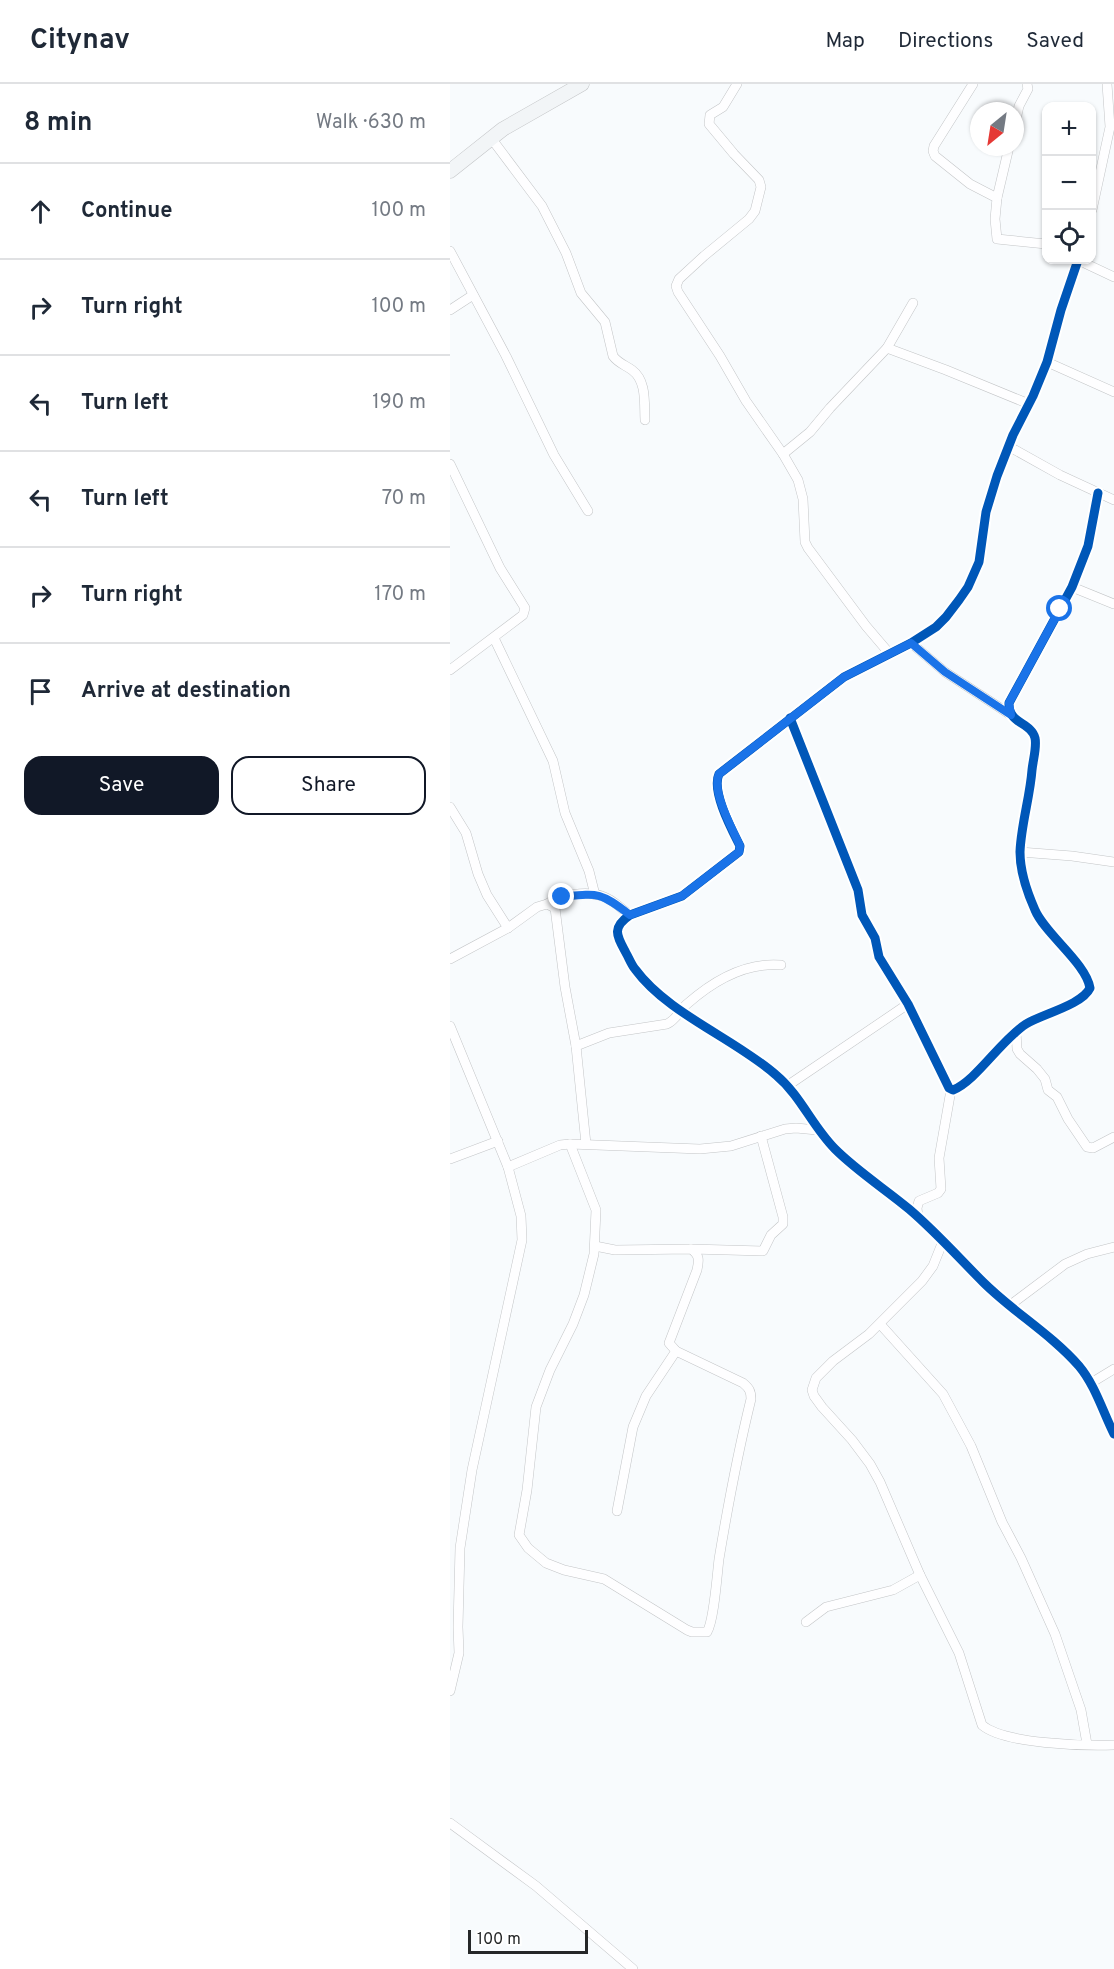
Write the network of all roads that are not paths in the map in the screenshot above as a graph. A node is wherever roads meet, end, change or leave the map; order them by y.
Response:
1 (582, 84) edge
2 (737, 84) edge
3 (973, 84) edge
4 (1027, 84) edge
5 (1107, 84) edge
6 (1021, 102) edge
7 (491, 138) junction
8 (1007, 156) edge
9 (450, 171) edge
10 (1096, 192) edge
11 (997, 198) junction
12 (1042, 243) edge
13 (450, 251) edge
14 (1077, 264) edge
15 (1086, 264) edge
16 (1114, 277) edge
17 (473, 295) junction
18 (913, 303) dead end
19 (450, 310) edge
20 (887, 348) junction
21 (1047, 362) junction
22 (1114, 392) edge
23 (1029, 404) junction
24 (645, 420) dead end
25 (1008, 446) junction
26 (783, 454) junction
27 (450, 465) edge
28 (1098, 493) junction
29 (1114, 500) edge
30 (588, 511) dead end
31 (1072, 586) junction
32 (1114, 604) edge
33 (494, 638) junction
34 (911, 643) junction
35 (889, 653) junction
36 (450, 670) edge
37 (1011, 715) junction
38 (790, 718) junction
39 (450, 807) edge
40 (1020, 852) junction
41 (1114, 862) edge
42 (595, 895) junction
43 (547, 904) junction
44 (630, 915) junction
45 (508, 928) junction
46 (450, 959) edge
47 (781, 965) dead end
48 (908, 1004) junction
49 (681, 1010) junction
50 (450, 1026) edge
51 (1016, 1032) junction
52 (453, 1040) edge
53 (576, 1046) junction
54 (787, 1086) junction
55 (951, 1089) junction
56 (817, 1130) junction
57 (761, 1136) junction
58 (1114, 1137) edge
59 (498, 1141) junction
60 (570, 1144) junction
61 (586, 1144) junction
62 (450, 1159) edge
63 (508, 1167) junction
64 (918, 1217) junction
65 (943, 1241) junction
66 (595, 1246) junction
67 (1114, 1247) edge
68 (691, 1250) junction
69 (1010, 1306) junction
70 (880, 1324) junction
71 (676, 1351) junction
72 (1114, 1370) edge
73 (1091, 1383) junction
74 (1114, 1434) edge
75 (617, 1511) dead end
76 (455, 1568) edge
77 (920, 1575) junction
78 (806, 1622) dead end
79 (450, 1692) edge
80 (1087, 1744) junction
81 (1114, 1745) edge
82 (450, 1823) edge
83 (633, 1969) edge

1 - 7 street
2 - 26 street
3 - 11 street
4 - 6 street
5 - 10 street
7 - 9 street
7 - 24 street
8 - 11 street
11 - 12 street
13 - 17 street
14 - 21 street
15 - 16 street
17 - 19 street
17 - 30 street
18 - 20 street
20 - 23 street
20 - 26 street
21 - 22 street
21 - 23 street
23 - 25 street
25 - 28 street
25 - 34 street
26 - 35 street
27 - 33 street
28 - 29 street
28 - 31 street
31 - 32 street
31 - 37 street
33 - 36 street
33 - 42 street
34 - 35 street
34 - 37 street
35 - 38 street
37 - 40 street
38 - 44 street
38 - 48 street
39 - 45 street
40 - 41 street
40 - 51 street
42 - 43 street
42 - 44 street
43 - 45 street
43 - 53 street
44 - 49 street
45 - 46 street
47 - 49 street
48 - 54 street
48 - 55 street
49 - 53 street
49 - 54 street
50 - 52 street
51 - 55 street
51 - 58 street
52 - 59 street
53 - 61 street
54 - 56 street
55 - 64 street
56 - 57 street
56 - 64 street
57 - 61 street
57 - 68 street
59 - 62 street
59 - 63 street
60 - 61 street
60 - 63 street
60 - 66 street
63 - 76 street
64 - 65 street
65 - 69 street
65 - 70 street
66 - 68 street
66 - 71 street
67 - 69 street
68 - 71 street
69 - 73 street
70 - 77 street
70 - 80 street
71 - 75 street
72 - 73 street
73 - 74 street
76 - 79 street
77 - 78 street
77 - 80 street
80 - 81 street
82 - 83 street

